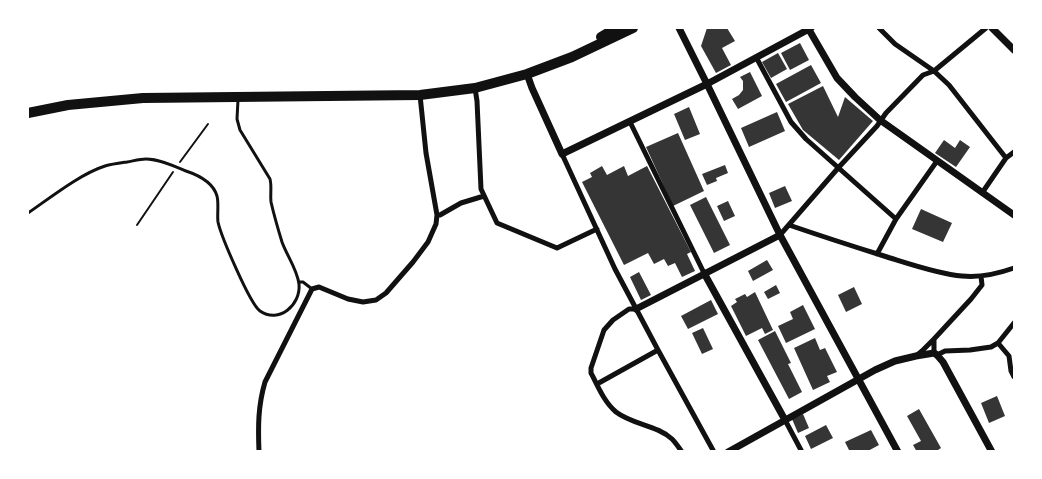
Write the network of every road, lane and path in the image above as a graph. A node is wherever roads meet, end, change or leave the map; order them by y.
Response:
1 (616, 28) edge
2 (633, 28) edge
3 (678, 28) edge
4 (809, 28) edge
5 (879, 28) edge
6 (986, 28) edge
7 (992, 28) edge
8 (1014, 50) edge
9 (756, 57) junction
10 (572, 58) junction
11 (934, 71) junction
12 (527, 74) junction
13 (707, 84) junction
14 (474, 88) junction
15 (420, 96) junction
16 (239, 97) junction
17 (28, 113) edge
18 (880, 120) junction
19 (630, 122) junction
20 (208, 124) dead end
21 (1014, 152) edge
22 (562, 154) junction
23 (1006, 158) junction
24 (937, 162) junction
25 (176, 167) junction
26 (839, 167) junction
27 (982, 193) junction
28 (484, 196) junction
29 (28, 213) edge
30 (437, 215) junction
31 (1014, 215) edge
32 (896, 219) junction
33 (137, 225) dead end
34 (789, 225) junction
35 (597, 229) junction
36 (780, 235) junction
37 (877, 254) junction
38 (1014, 268) edge
39 (704, 273) junction
40 (981, 276) junction
41 (299, 282) junction
42 (312, 289) junction
43 (636, 309) junction
44 (1014, 323) edge
45 (934, 339) junction
46 (998, 344) junction
47 (658, 350) junction
48 (936, 354) junction
49 (916, 356) junction
50 (1014, 377) edge
51 (859, 380) junction
52 (597, 384) junction
53 (785, 420) junction
54 (741, 448) edge
55 (259, 452) edge
56 (682, 452) edge
57 (714, 452) edge
58 (728, 452) edge
59 (802, 452) edge
60 (898, 452) edge
61 (992, 452) edge

1 - 10 highway
2 - 10 highway
3 - 13 street
4 - 9 street
4 - 18 street
5 - 11 street
6 - 11 street
7 - 8 street
9 - 13 street
9 - 26 street
10 - 12 highway
11 - 18 street
11 - 23 street
12 - 14 highway
12 - 22 street
13 - 19 street
13 - 36 street
14 - 15 highway
14 - 28 street
15 - 16 highway
15 - 30 street
16 - 17 highway
16 - 41 lane
18 - 24 street
18 - 26 street
19 - 22 street
19 - 39 street
20 - 25 path
21 - 23 street
22 - 35 street
23 - 27 street
24 - 27 street
24 - 32 street
25 - 29 lane
25 - 33 path
25 - 41 lane
26 - 32 street
26 - 34 street
27 - 31 street
28 - 30 street
28 - 35 street
30 - 42 street
32 - 37 street
34 - 36 street
34 - 37 street
35 - 43 street
36 - 39 street
36 - 51 street
37 - 40 street
38 - 40 street
39 - 43 street
39 - 53 street
40 - 45 street
41 - 42 lane
42 - 55 street
43 - 47 street
43 - 52 street
44 - 46 street
45 - 48 street
45 - 49 street
46 - 48 street
46 - 50 street
47 - 52 street
47 - 57 street
48 - 49 street
48 - 61 street
49 - 51 street
51 - 53 street
51 - 60 street
52 - 56 street
53 - 54 street
53 - 59 street
54 - 58 street

